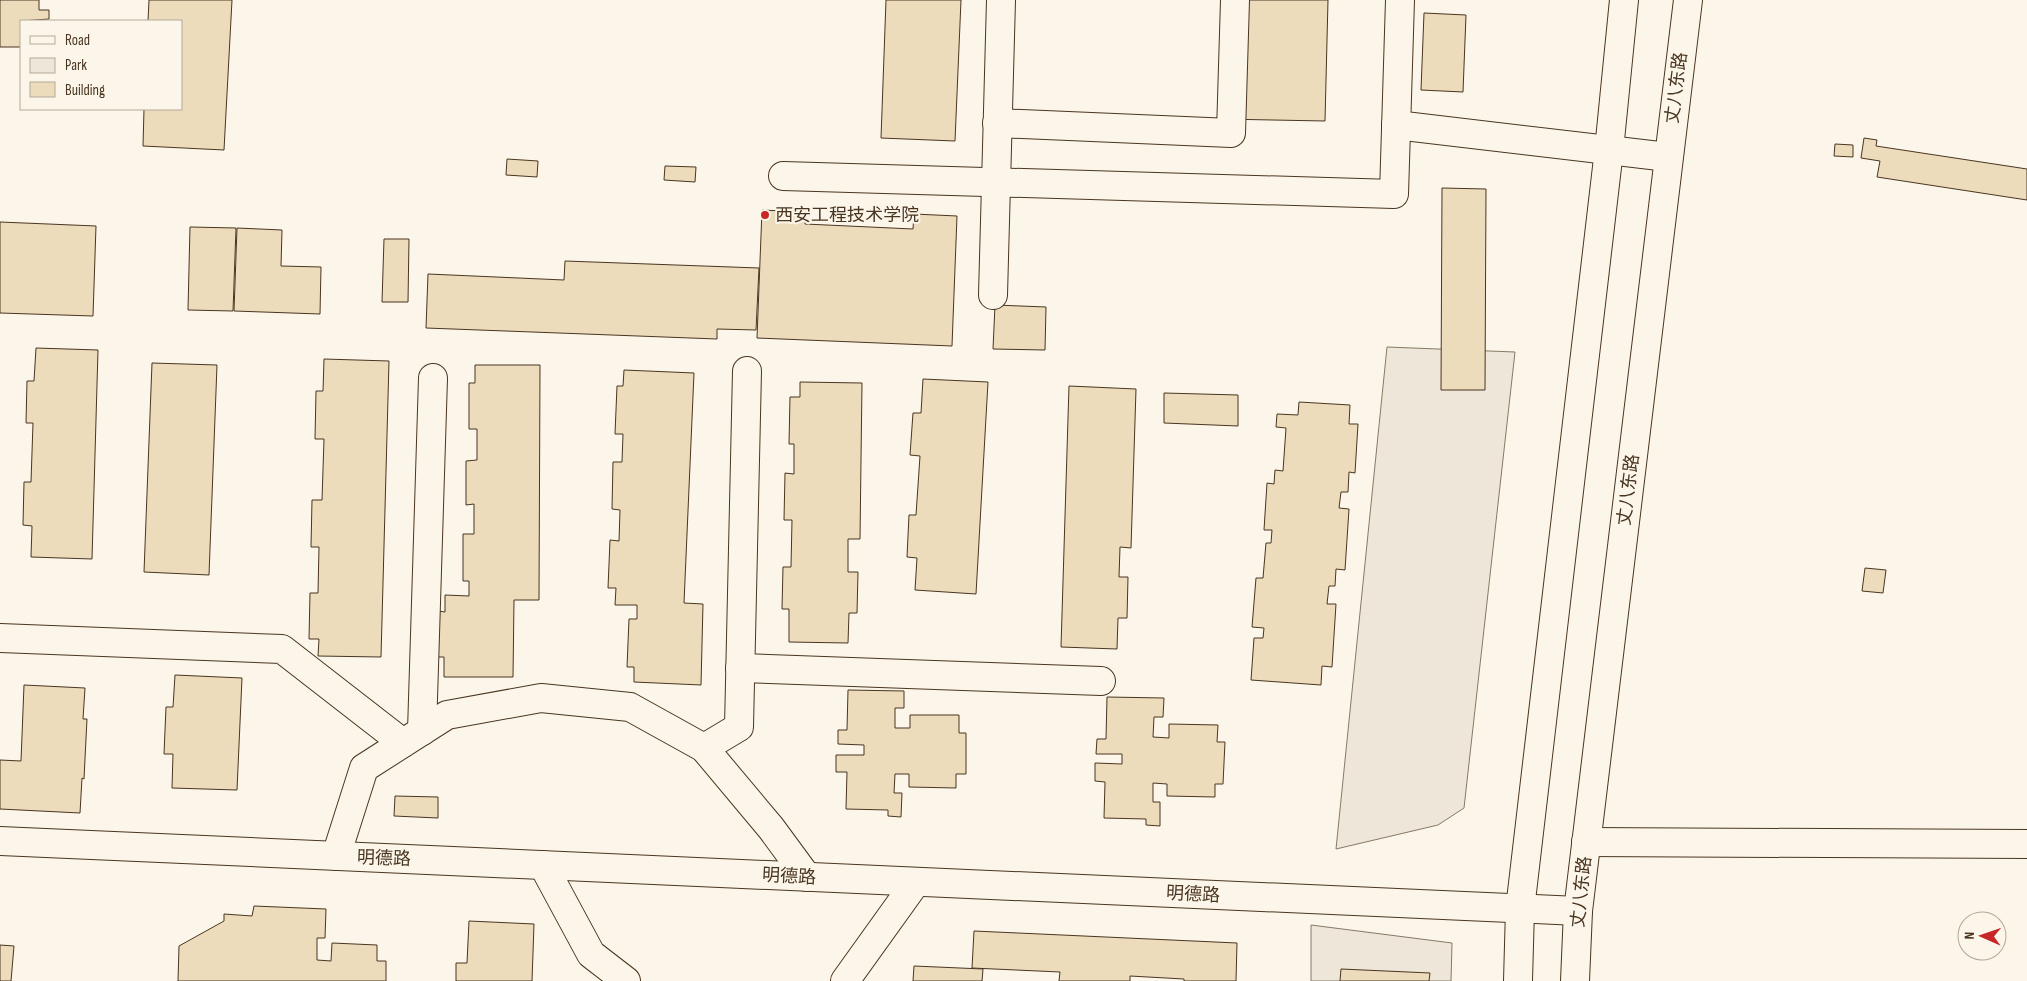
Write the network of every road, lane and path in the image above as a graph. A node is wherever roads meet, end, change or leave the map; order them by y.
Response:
1 (1000, 0) edge
2 (1235, 0) edge
3 (1400, 0) edge
4 (1624, 0) edge
5 (1688, 0) edge
6 (997, 123) junction
7 (1396, 125) junction
8 (1609, 150) junction
9 (1668, 157) junction
10 (783, 176) dead end
11 (995, 183) junction
12 (992, 295) dead end
13 (747, 371) dead end
14 (433, 378) dead end
15 (0, 638) edge
16 (740, 668) junction
17 (1101, 681) dead end
18 (412, 737) junction
19 (704, 748) junction
20 (0, 841) edge
21 (1586, 842) junction
22 (2027, 844) edge
23 (336, 856) junction
24 (543, 865) junction
25 (807, 877) junction
26 (916, 882) junction
27 (1520, 908) junction
28 (1578, 911) junction
29 (626, 981) edge
30 (845, 981) edge
31 (1518, 981) edge
32 (1575, 981) edge

1 - 6 street
2 - 6 street
3 - 7 street
4 - 8 street
5 - 9 street, 丈八东路
6 - 11 street
7 - 8 street
7 - 11 street
8 - 9 street
8 - 27 street
9 - 21 street, 丈八东路
10 - 11 street
11 - 12 street
13 - 16 street
14 - 18 street
15 - 18 street
16 - 17 street
16 - 19 street
18 - 19 street
18 - 23 street
19 - 25 street
20 - 23 street, 明德路
21 - 22 street
21 - 28 street, 丈八东路
23 - 24 street, 明德路
24 - 25 street, 明德路
24 - 29 street
25 - 26 street, 明德路
26 - 27 street, 明德路
26 - 30 street
27 - 28 street, 明德路
27 - 31 street
28 - 32 street, 丈八东路

